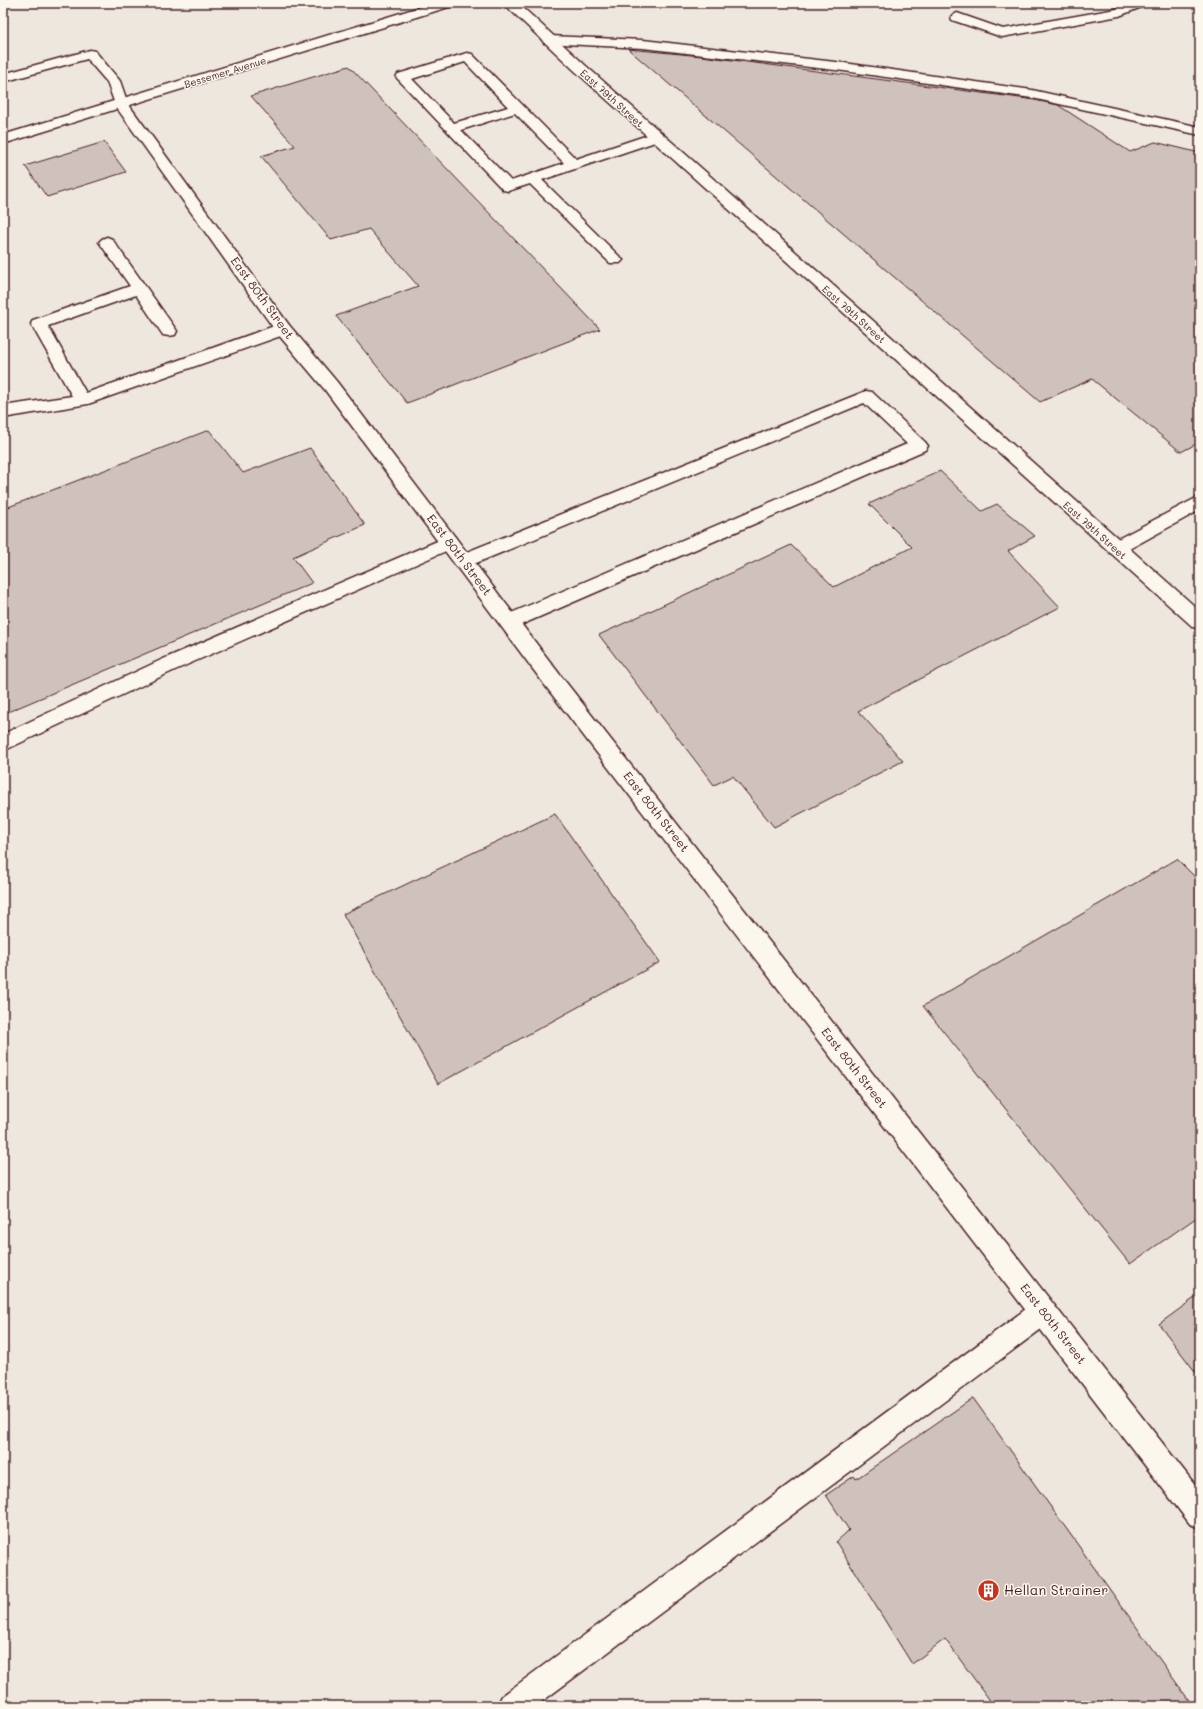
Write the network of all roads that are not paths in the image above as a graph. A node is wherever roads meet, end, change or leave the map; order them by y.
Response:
1 (447, 3) edge
2 (510, 3) edge
3 (1140, 3) edge
4 (957, 17) dead end
5 (549, 40) junction
6 (3, 78) edge
7 (121, 104) junction
8 (518, 108) junction
9 (452, 128) junction
10 (1200, 131) edge
11 (656, 137) junction
12 (3, 140) edge
13 (574, 165) junction
14 (533, 179) junction
15 (107, 242) dead end
16 (615, 260) dead end
17 (139, 288) junction
18 (283, 329) junction
19 (169, 331) dead end
20 (82, 400) junction
21 (3, 412) edge
22 (1200, 502) edge
23 (449, 542) junction
24 (1116, 548) junction
25 (463, 560) junction
26 (509, 622) junction
27 (1200, 622) edge
28 (3, 743) edge
29 (1043, 1312) junction
30 (1200, 1514) edge
31 (512, 1706) edge

1 - 7 street, Bessemer Avenue
2 - 5 street, East 79th Street
3 - 4 lane
5 - 10 lane
5 - 11 street, East 79th Street
6 - 7 lane
7 - 12 street, Bessemer Avenue
7 - 18 street, East 80th Street
8 - 9 lane
8 - 9 lane
8 - 13 lane
9 - 14 lane
11 - 13 lane
11 - 24 street, East 79th Street
13 - 14 lane
14 - 16 lane
15 - 17 lane
17 - 19 lane
17 - 20 lane
18 - 20 lane
18 - 23 street, East 80th Street
20 - 21 lane
22 - 24 lane
23 - 25 street, East 80th Street
23 - 28 lane
24 - 27 street, East 79th Street
25 - 26 street, East 80th Street
25 - 26 lane
26 - 29 street, East 80th Street
29 - 30 street, East 80th Street
29 - 31 lane

